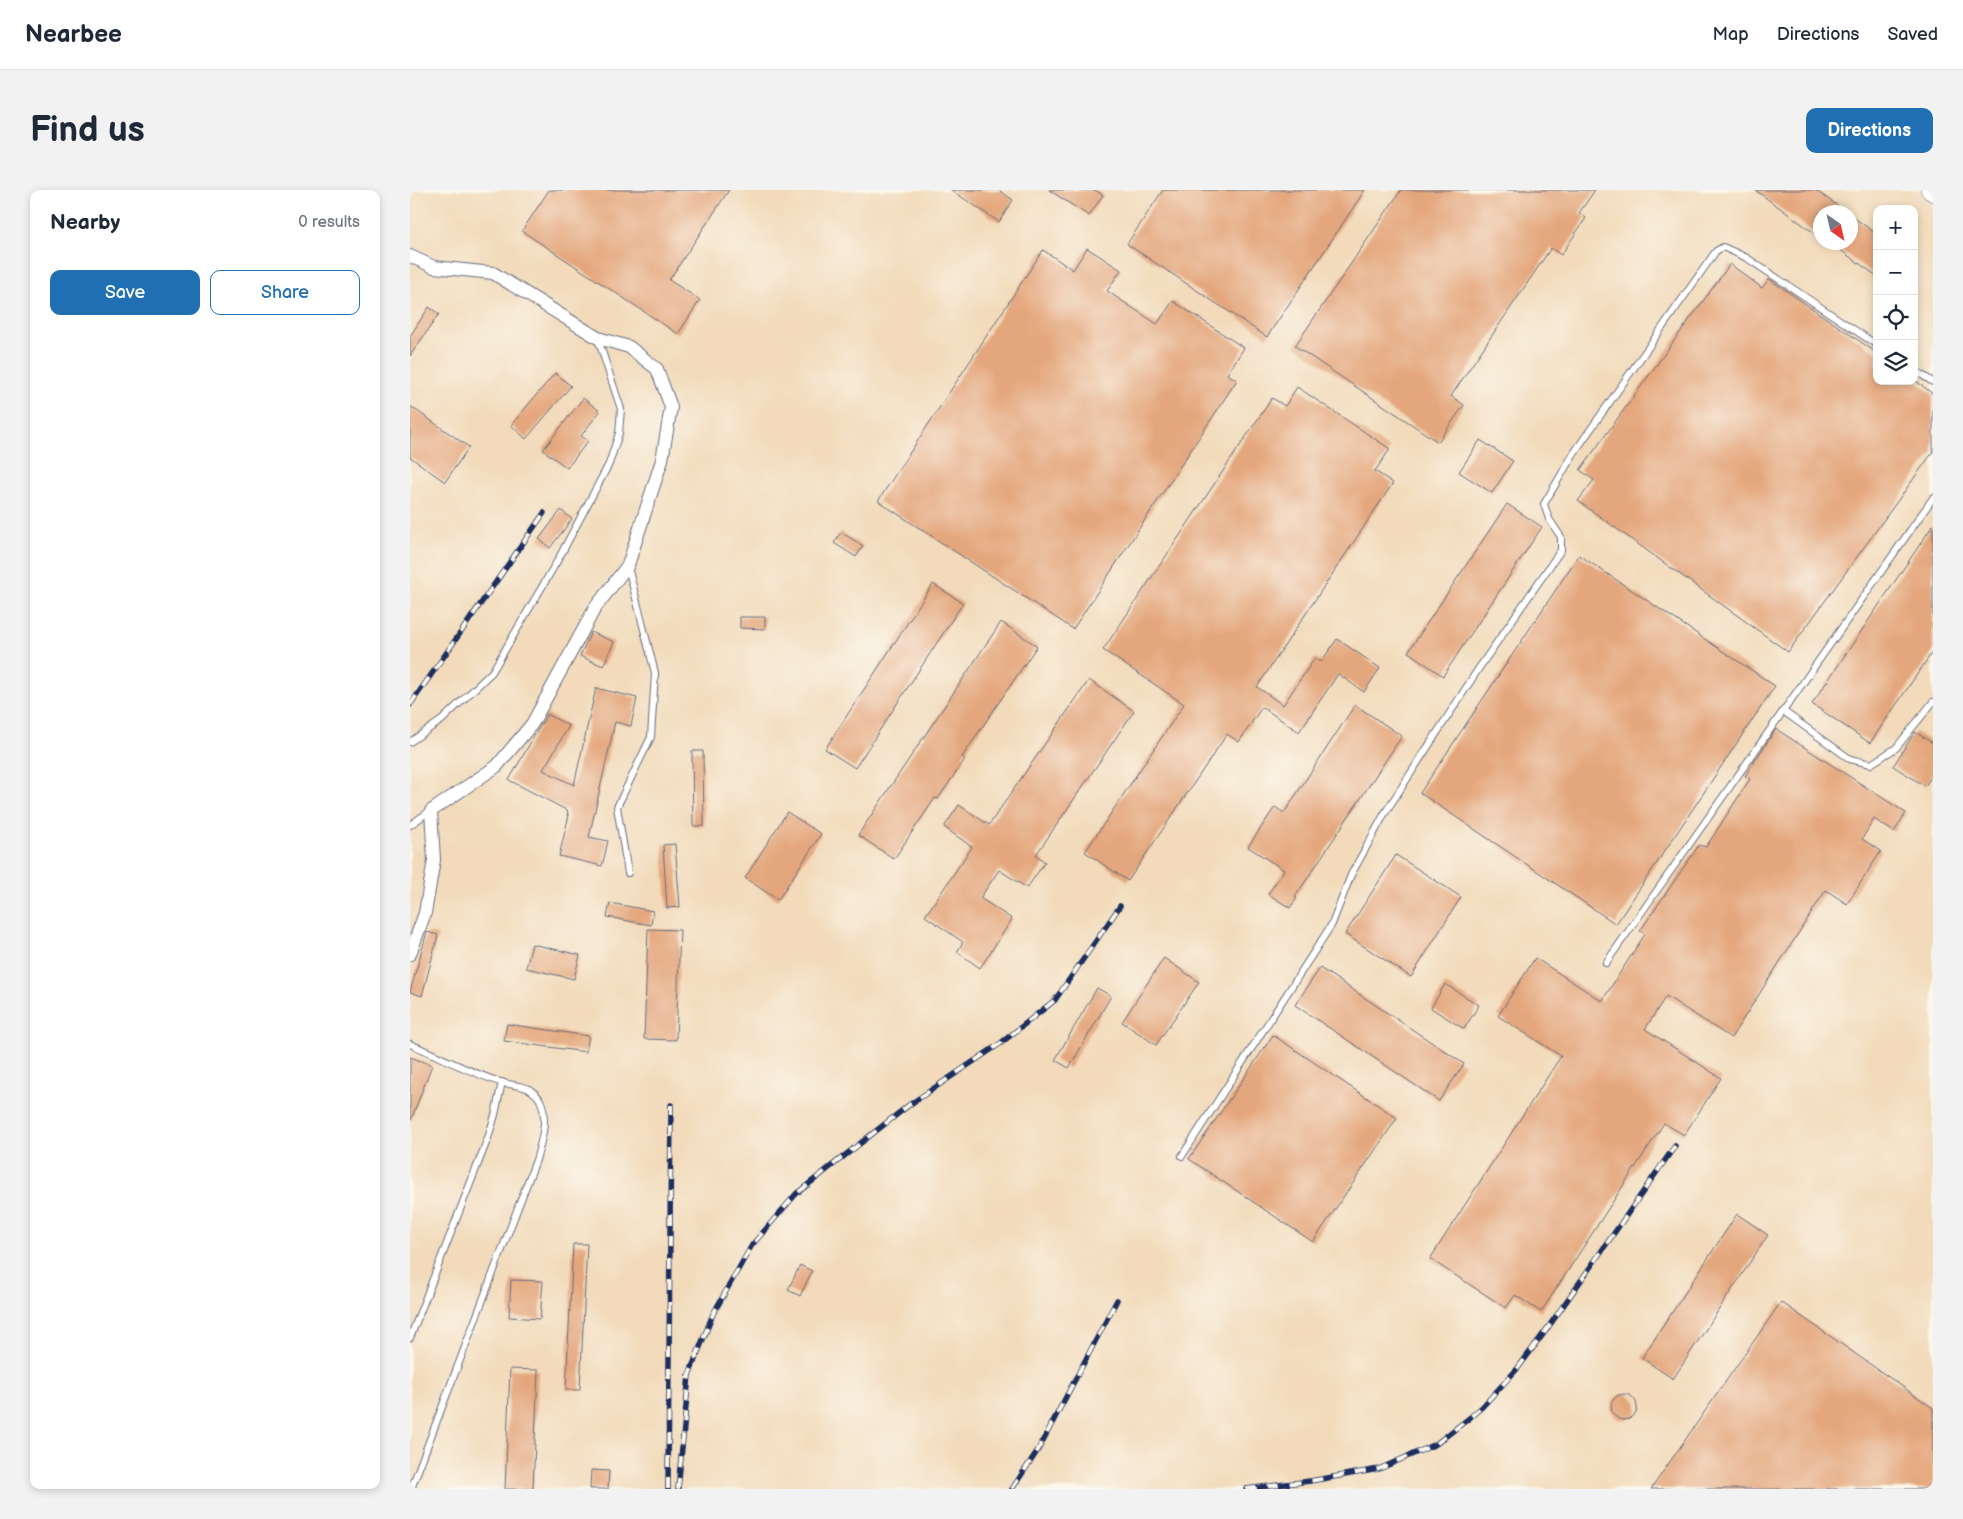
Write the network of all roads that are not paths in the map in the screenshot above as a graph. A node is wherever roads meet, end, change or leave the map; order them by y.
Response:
1 (410, 256) edge
2 (598, 338) junction
3 (1873, 342) edge
4 (1918, 373) edge
5 (1933, 382) edge
6 (1933, 498) edge
7 (628, 565) junction
8 (1933, 702) edge
9 (1784, 712) junction
10 (410, 742) edge
11 (432, 811) junction
12 (410, 825) edge
13 (628, 873) dead end
14 (410, 954) edge
15 (1606, 963) dead end
16 (410, 1044) edge
17 (502, 1082) junction
18 (1182, 1156) dead end
19 (410, 1338) edge
20 (411, 1489) edge

1 - 2 street
2 - 7 street
2 - 10 lane
3 - 18 lane
4 - 5 lane
6 - 9 lane
7 - 11 street
7 - 13 lane
8 - 9 lane
9 - 15 lane
11 - 12 lane
11 - 14 street
16 - 17 lane
17 - 19 lane
17 - 20 lane

